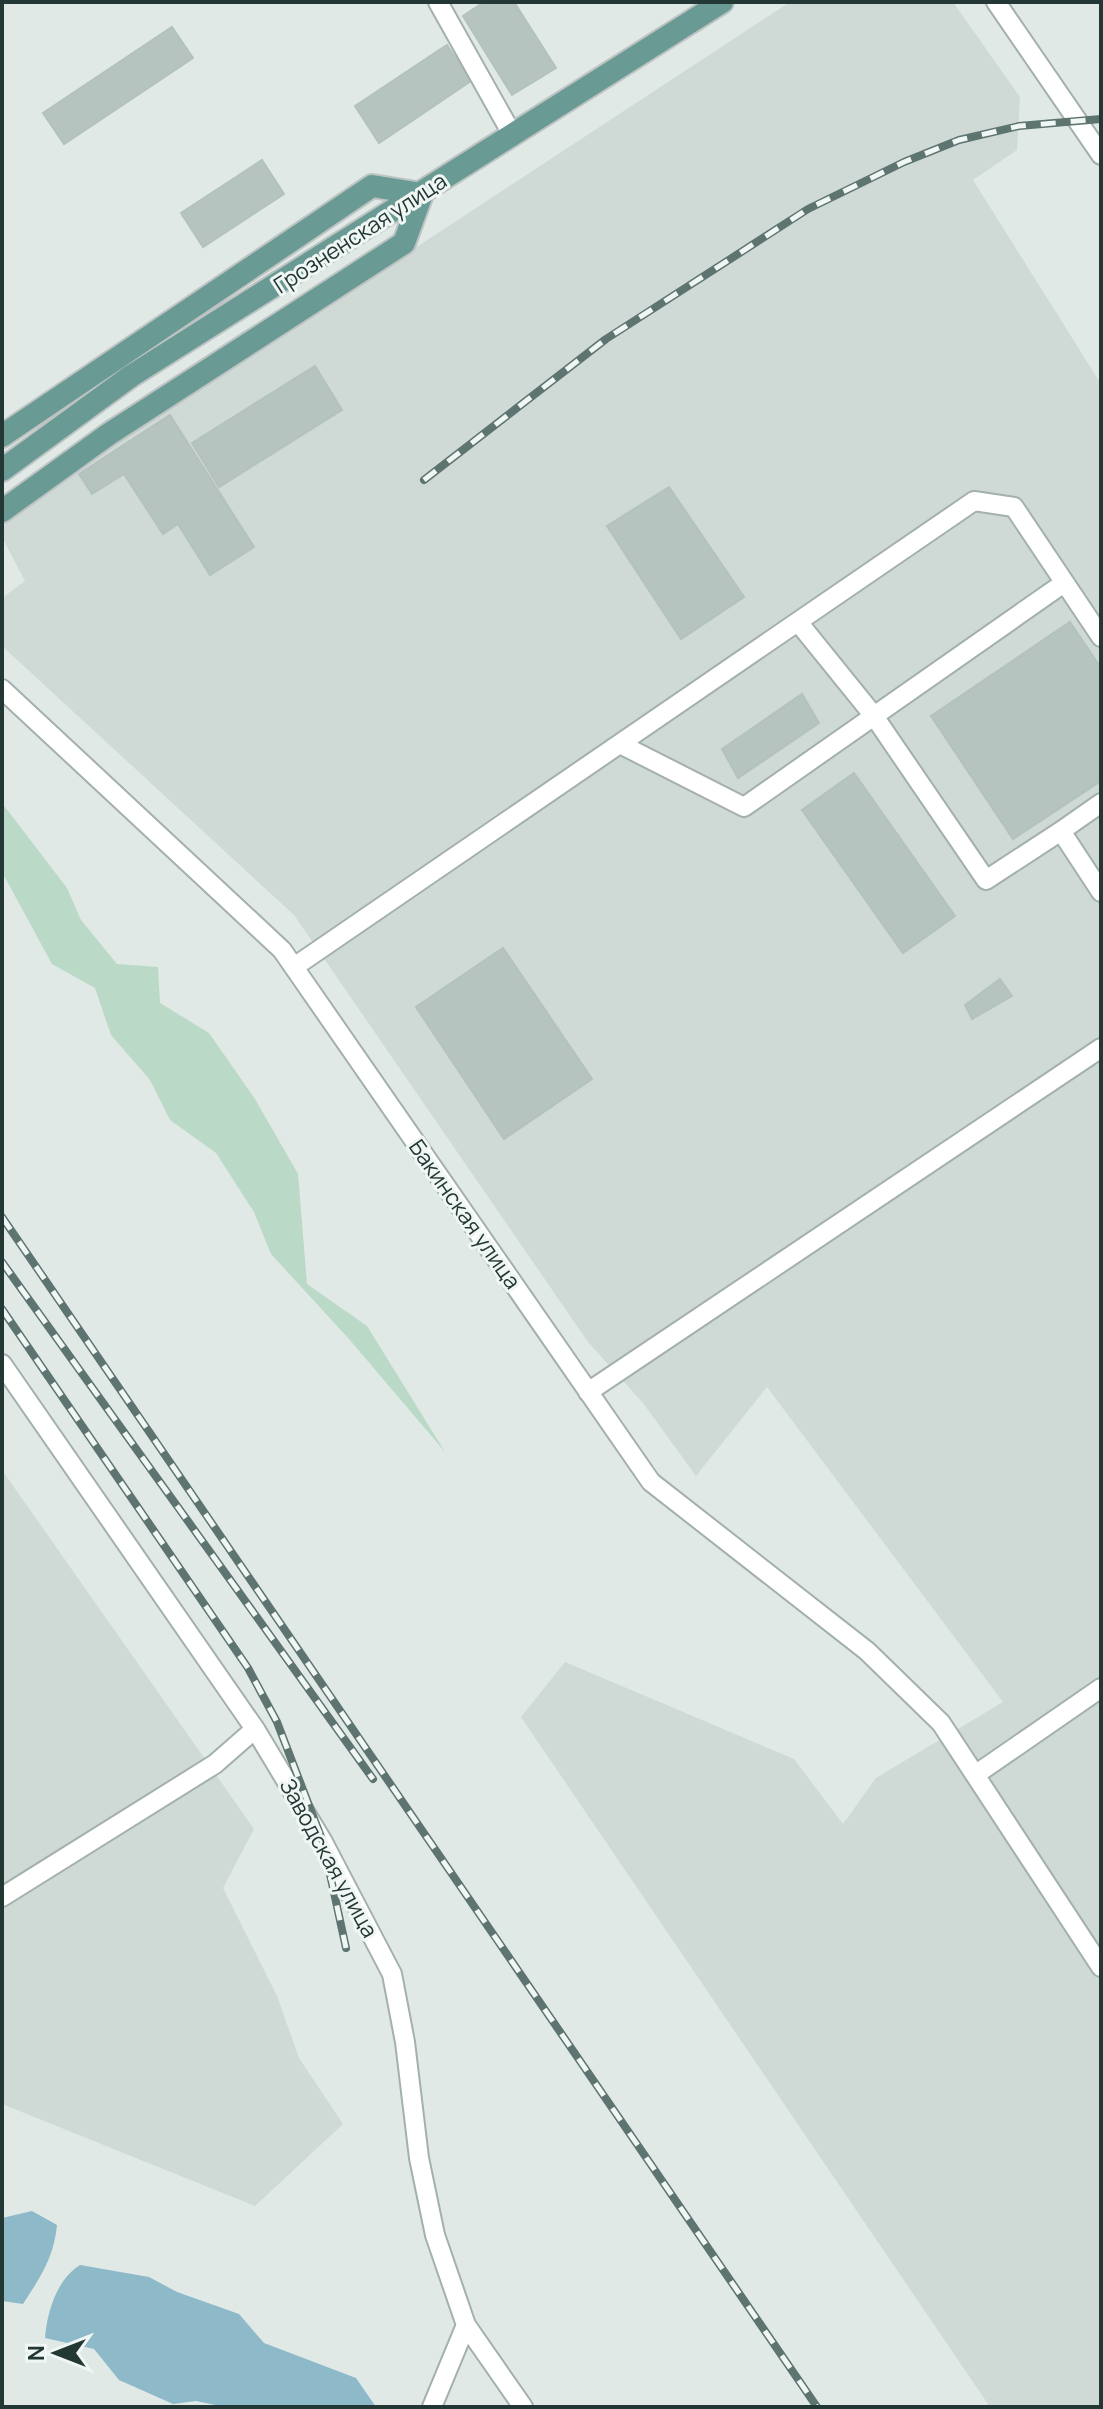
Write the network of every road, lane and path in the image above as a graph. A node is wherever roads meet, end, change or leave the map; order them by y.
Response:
1 (438, 2) edge
2 (722, 2) edge
3 (996, 2) edge
4 (512, 134) junction
5 (1101, 155) edge
6 (422, 194) junction
7 (2, 436) edge
8 (2, 470) edge
9 (2, 511) edge
10 (1064, 583) junction
11 (798, 622) junction
12 (1101, 637) edge
13 (2, 689) edge
14 (874, 716) junction
15 (620, 744) junction
16 (1101, 803) edge
17 (1061, 831) junction
18 (1101, 892) edge
19 (294, 967) junction
20 (1101, 1048) edge
21 (2, 1364) edge
22 (588, 1392) junction
23 (1101, 1688) edge
24 (255, 1729) junction
25 (975, 1775) junction
26 (2, 1897) edge
27 (1101, 1967) edge
28 (466, 2325) junction
29 (432, 2407) edge
30 (523, 2407) edge

1 - 4 street
2 - 4 main road, Грозненская улица
3 - 5 street
4 - 6 main road, Грозненская улица
6 - 7 main road
6 - 8 main road, Грозненская улица
6 - 9 main road
10 - 11 street
10 - 12 street
10 - 14 street
11 - 14 street
11 - 15 street
13 - 19 street, Бакинская улица
14 - 15 street
14 - 17 street
15 - 19 street
16 - 17 street
17 - 18 street
19 - 22 street, Бакинская улица
20 - 22 street
21 - 24 street, Заводская улица
22 - 25 street, Бакинская улица
23 - 25 street
24 - 26 street
24 - 28 street, Заводская улица
25 - 27 street, Бакинская улица
28 - 29 street
28 - 30 street, Заводская улица

